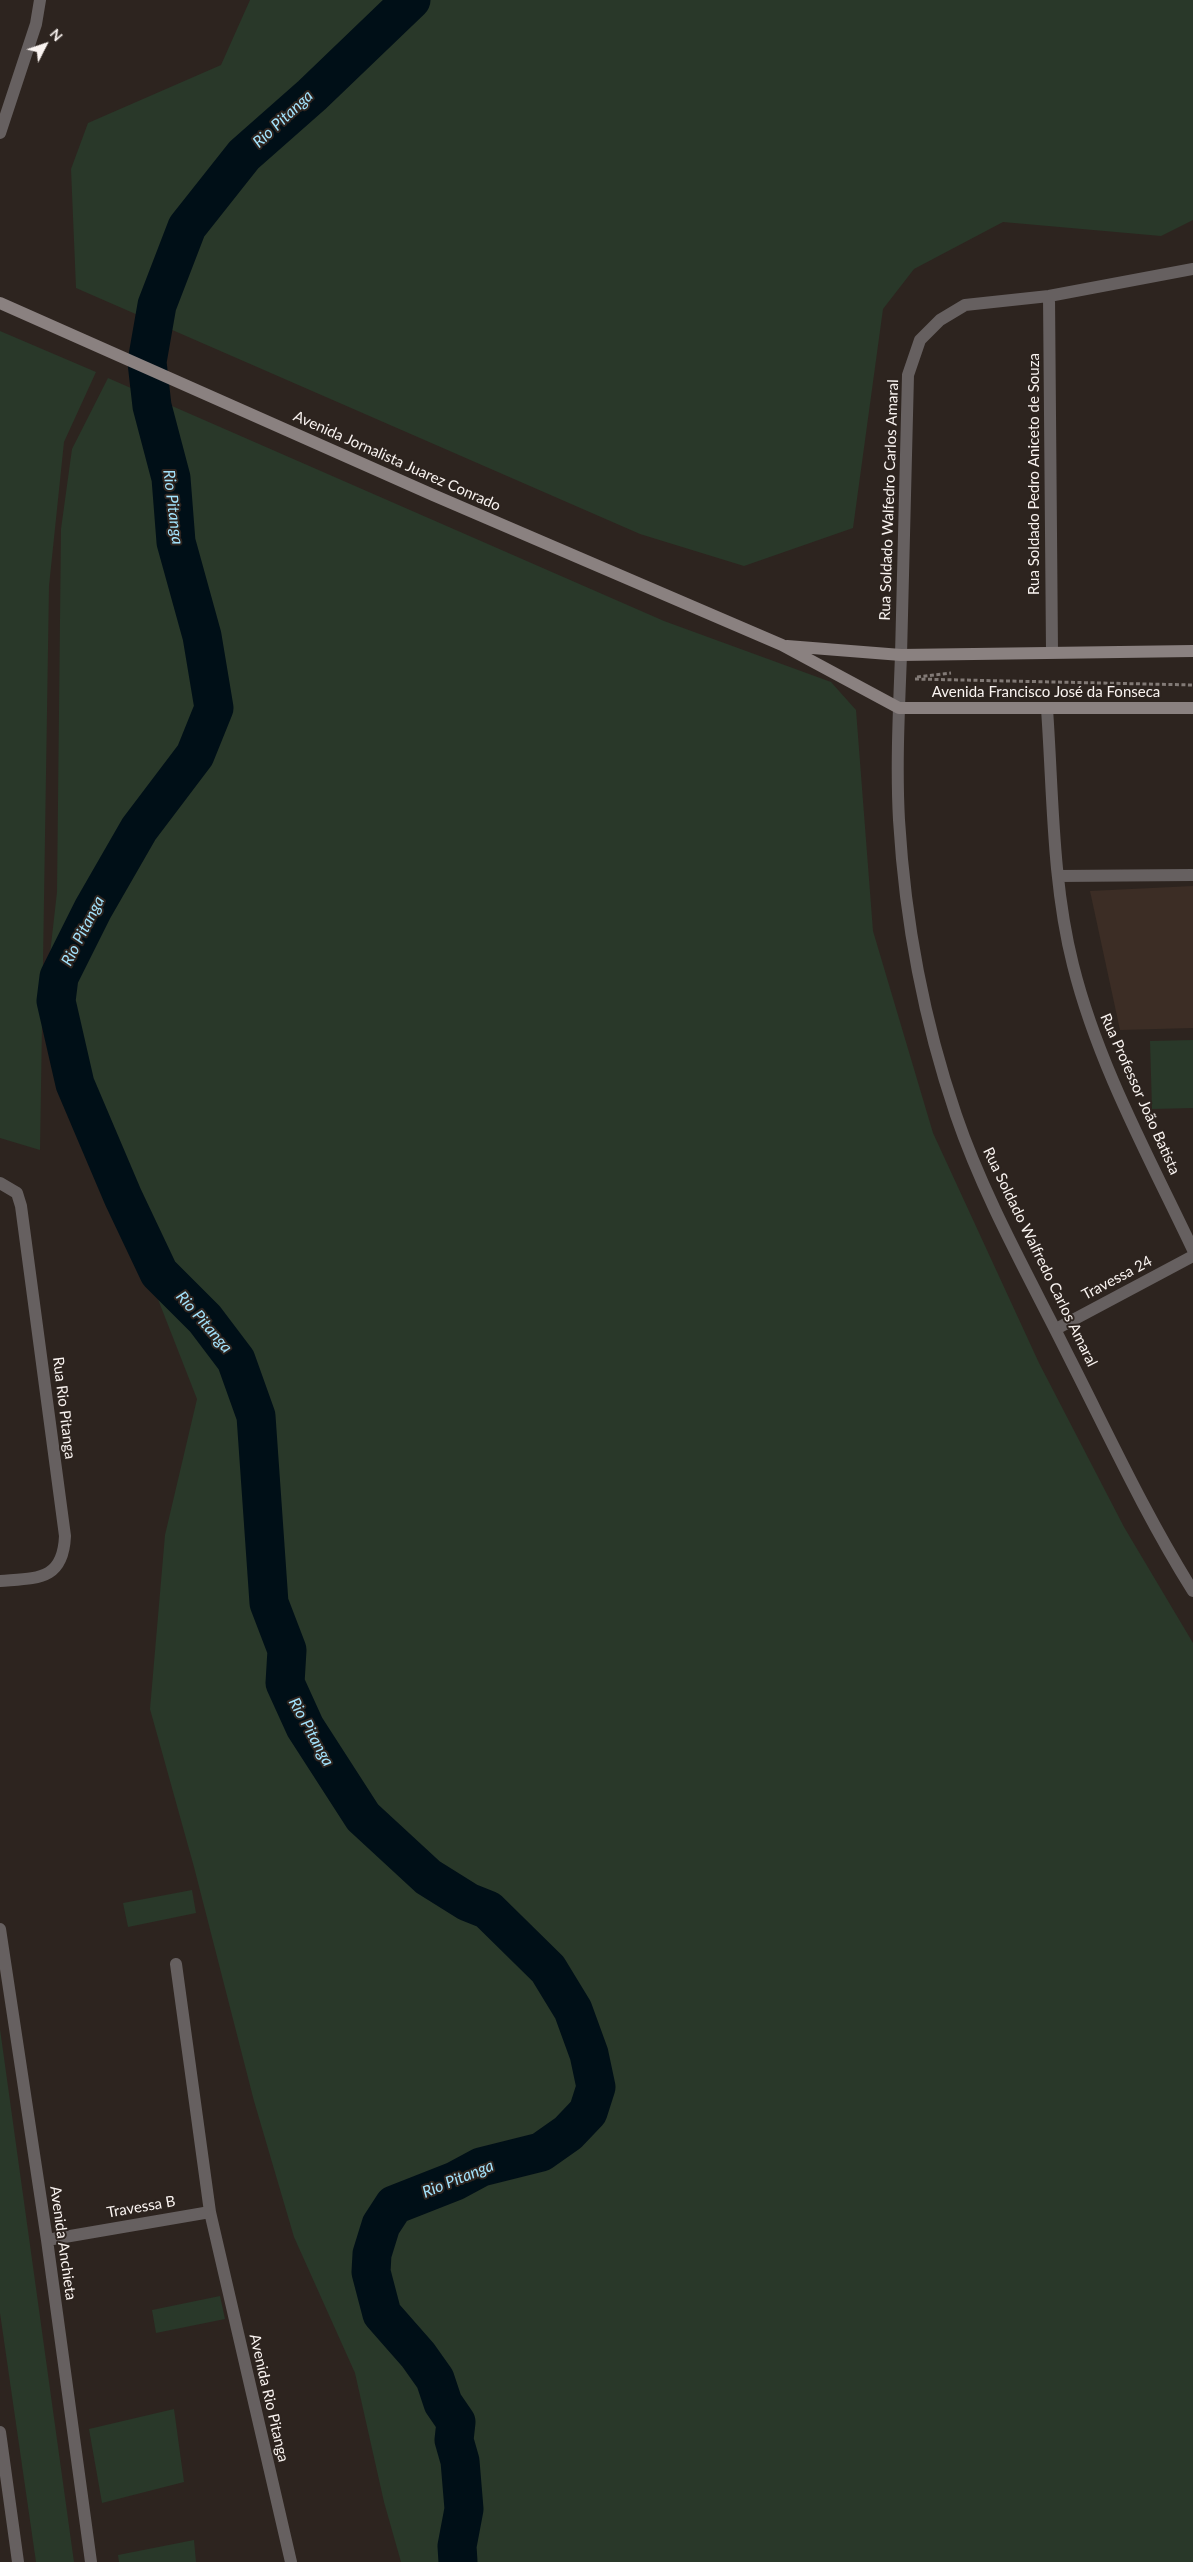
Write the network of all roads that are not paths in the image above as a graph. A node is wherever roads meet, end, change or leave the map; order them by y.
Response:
1 (40, 0) edge
2 (0, 133) edge
3 (1193, 268) edge
4 (1049, 296) junction
5 (0, 303) edge
6 (782, 645) junction
7 (1052, 651) junction
8 (1193, 651) edge
9 (901, 655) junction
10 (900, 678) joint
11 (899, 708) junction
12 (1193, 708) edge
13 (1047, 709) junction
14 (1058, 876) junction
15 (1193, 876) edge
16 (0, 1183) edge
17 (1193, 1250) edge
18 (1193, 1256) edge
19 (1056, 1329) junction
20 (0, 1581) edge
21 (1193, 1591) edge
22 (0, 1929) edge
23 (176, 1964) dead end
24 (210, 2212) junction
25 (47, 2240) junction
26 (0, 2432) edge
27 (18, 2562) edge
28 (91, 2562) edge
29 (292, 2562) edge

1 - 2 street
3 - 4 street, Rua Soldado Walfedro Carlos Amaral
4 - 7 street, Rua Soldado Pedro Aniceto de Souza
4 - 9 street, Rua Soldado Walfedro Carlos Amaral
5 - 6 main road, Avenida Jornalista Juarez Conrado
6 - 9 main road, Avenida Jornalista Juarez Conrado
6 - 11 main road, Avenida Jornalista Juarez Conrado
7 - 8 main road
7 - 9 main road
9 - 10 street, Rua Soldado Walfedro Carlos Amaral
10 - 11 street, Rua Soldado Walfredo Carlos Amaral
11 - 13 main road, Avenida Francisco José da Fonseca
11 - 19 street, Rua Soldado Walfredo Carlos Amaral
12 - 13 main road, Avenida Francisco José da Fonseca
13 - 14 street, Rua Professor João Batista
14 - 15 street
14 - 17 street, Rua Professor João Batista
16 - 20 street, Rua Rio Pitanga
18 - 19 street, Travessa 24
19 - 21 street, Rua Soldado Walfredo Carlos Amaral
22 - 25 street, Avenida Anchieta
23 - 24 street
24 - 25 street, Travessa B
24 - 29 street, Avenida Rio Pitanga
25 - 28 street, Avenida Anchieta
26 - 27 street

